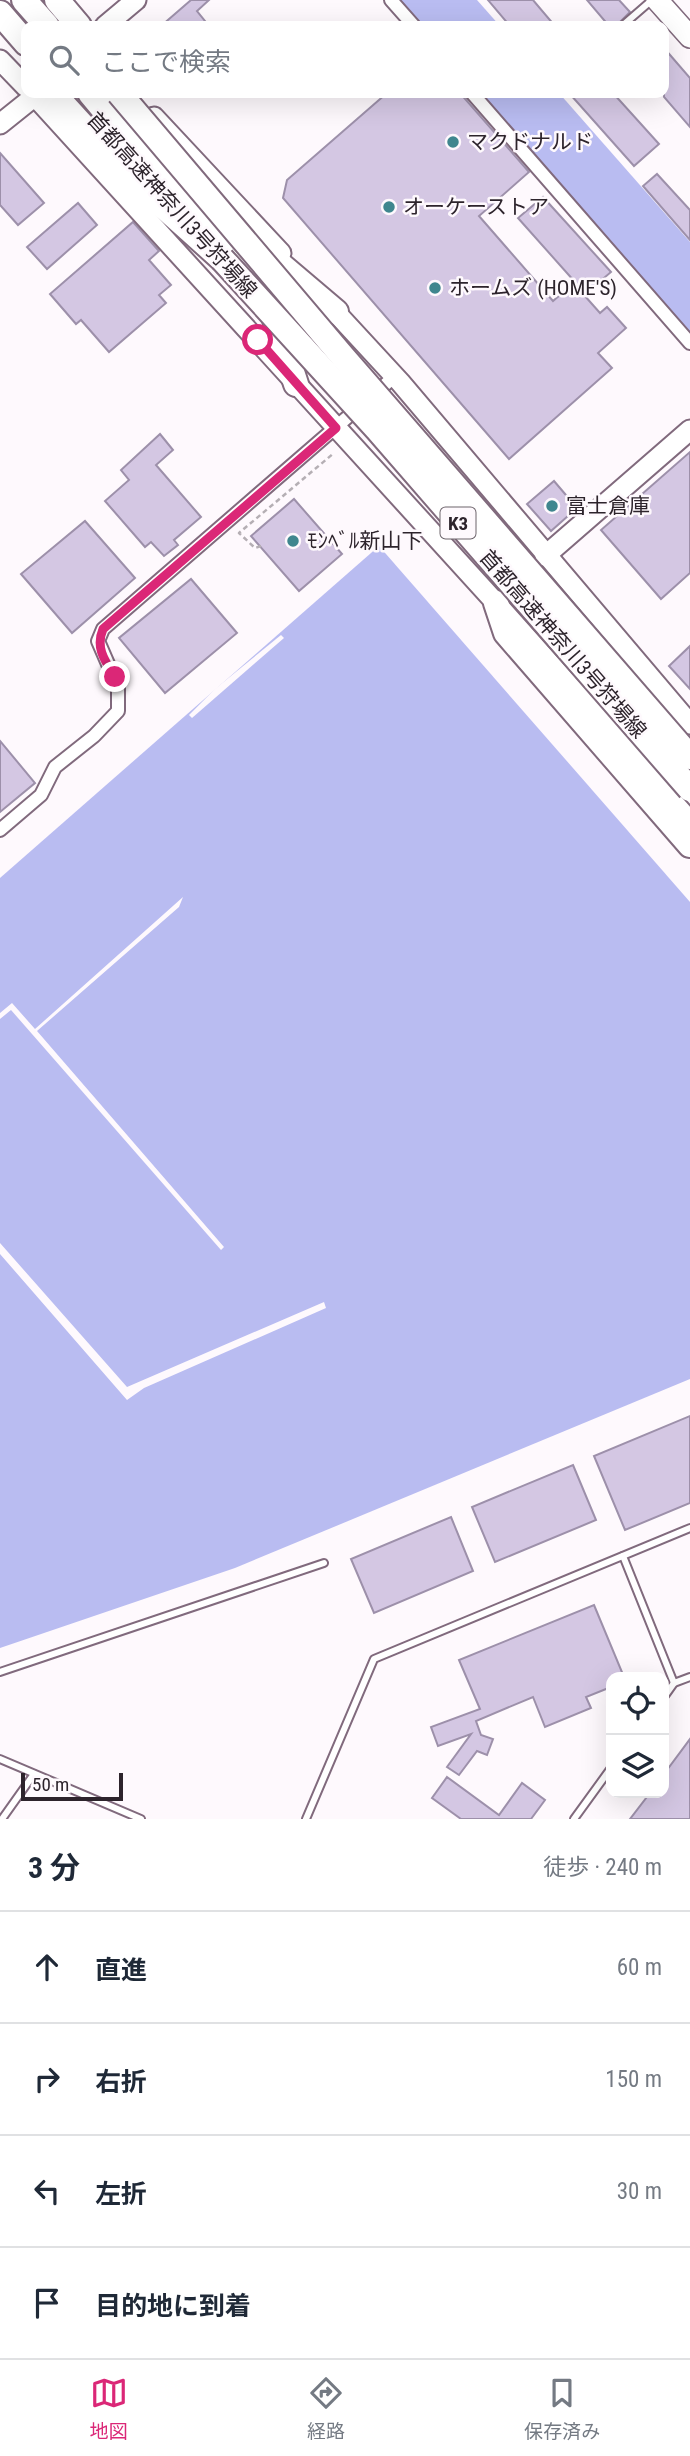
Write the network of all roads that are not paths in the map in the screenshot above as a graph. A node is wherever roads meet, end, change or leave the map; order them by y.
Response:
1 (9, 0) edge
2 (24, 0) edge
3 (39, 0) edge
4 (47, 0) edge
5 (57, 0) edge
6 (136, 0) edge
7 (391, 0) edge
8 (652, 0) edge
9 (657, 0) edge
10 (0, 13) edge
11 (28, 21) edge
12 (43, 21) edge
13 (58, 21) edge
14 (66, 21) edge
15 (75, 21) edge
16 (112, 21) edge
17 (410, 21) edge
18 (628, 21) edge
19 (0, 34) edge
20 (21, 37) edge
21 (690, 37) edge
22 (21, 57) edge
23 (0, 60) edge
24 (21, 78) edge
25 (30, 98) edge
26 (42, 98) edge
27 (44, 98) edge
28 (76, 98) edge
29 (94, 98) edge
30 (109, 98) edge
31 (123, 98) edge
32 (137, 98) edge
33 (138, 98) edge
34 (476, 98) edge
35 (0, 124) edge
36 (222, 259) junction
37 (335, 312) junction
38 (690, 343) edge
39 (342, 357) junction
40 (395, 376) junction
41 (296, 384) junction
42 (336, 428) junction
43 (690, 430) edge
44 (545, 556) junction
45 (496, 603) junction
46 (690, 724) edge
47 (690, 757) edge
48 (690, 789) edge
49 (690, 821) edge
50 (0, 830) edge
51 (690, 845) edge
52 (690, 1528) edge
53 (623, 1556) junction
54 (324, 1563) dead end
55 (0, 1672) edge
56 (690, 1677) edge
57 (674, 1683) junction
58 (669, 1690) edge
59 (0, 1759) edge
60 (34, 1774) junction
61 (606, 1775) edge
62 (2, 1819) edge
63 (141, 1819) edge
64 (306, 1819) edge
65 (574, 1819) edge

1 - 11 highway
2 - 12 highway
3 - 13 highway
4 - 14 street
5 - 15 highway
6 - 16 street
7 - 17 street
8 - 18 lane
9 - 21 main road
10 - 20 highway
19 - 22 highway
23 - 24 street
25 - 35 street
26 - 41 street
27 - 36 highway, K3
28 - 36 highway, 首都高速神奈川3号狩場線 / K3
29 - 41 highway
30 - 37 highway, bridge
31 - 39 highway, 首都高速神奈川3号狩場線 / K3, bridge
32 - 39 highway, K3, bridge
33 - 37 street
34 - 38 street
36 - 48 highway, 首都高速神奈川3号狩場線 / K3, bridge
37 - 40 street
39 - 47 highway, 首都高速神奈川3号狩場線 / K3, bridge
40 - 42 street
40 - 44 street
41 - 42 street
42 - 45 street
42 - 50 street
43 - 44 street
44 - 45 street
44 - 46 street
45 - 49 street
45 - 51 highway
52 - 53 lane
53 - 57 lane
53 - 64 lane
54 - 55 lane
56 - 57 lane
57 - 58 lane
59 - 60 lane
60 - 62 lane
60 - 63 lane
61 - 65 lane

